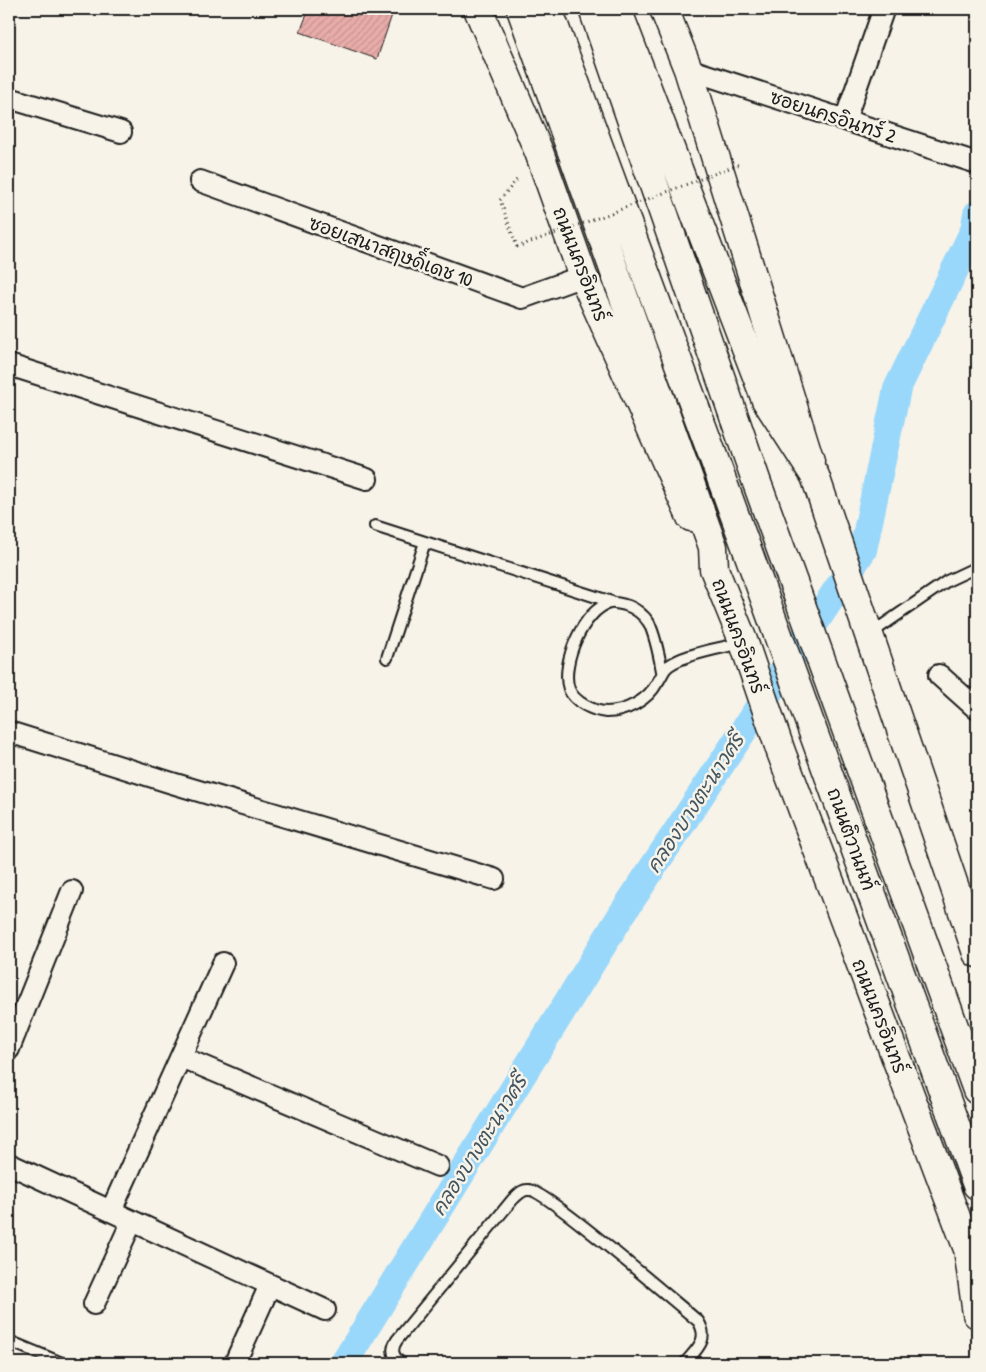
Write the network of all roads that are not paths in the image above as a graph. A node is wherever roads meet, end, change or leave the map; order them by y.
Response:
1 (478, 9) edge
2 (520, 9) edge
3 (548, 9) edge
4 (593, 9) edge
5 (617, 9) edge
6 (664, 9) edge
7 (883, 12) dead end
8 (688, 68) junction
9 (9, 98) edge
10 (845, 120) junction
11 (121, 132) dead end
12 (977, 163) edge
13 (200, 181) dead end
14 (583, 276) junction
15 (9, 366) edge
16 (815, 476) junction
17 (367, 478) dead end
18 (375, 526) dead end
19 (425, 542) junction
20 (977, 567) edge
21 (714, 569) junction
22 (612, 602) junction
23 (867, 627) junction
24 (744, 643) junction
25 (387, 658) dead end
26 (662, 671) junction
27 (939, 675) dead end
28 (977, 709) edge
29 (9, 732) edge
30 (494, 879) dead end
31 (72, 891) dead end
32 (977, 952) edge
33 (223, 963) dead end
34 (9, 1049) edge
35 (181, 1057) junction
36 (977, 1090) edge
37 (9, 1164) edge
38 (438, 1166) dead end
39 (977, 1185) edge
40 (111, 1211) junction
41 (132, 1221) junction
42 (968, 1248) junction
43 (977, 1274) edge
44 (270, 1285) junction
45 (94, 1304) dead end
46 (325, 1310) dead end
47 (977, 1314) edge
48 (9, 1341) edge
49 (237, 1358) dead end
50 (62, 1363) edge
51 (401, 1363) edge
52 (685, 1363) edge

1 - 14 main road, ถนนนครอินทร์
2 - 21 main road
3 - 39 main road, ถนนติวานนท์
4 - 36 main road, ถนนติวานนท์
5 - 16 main road
6 - 8 main road
7 - 10 street
8 - 10 street, ซอยนครอินทร์ 2
8 - 16 main road
9 - 11 street
10 - 12 street, ซอยนครอินทร์ 2
13 - 14 street, ซอยเสนาสฤษดิ์เดช 10
14 - 21 main road, ถนนนครอินทร์
15 - 17 street
16 - 23 main road
18 - 19 lane
19 - 22 lane
19 - 25 lane
20 - 23 lane
21 - 24 main road, ถนนนครอินทร์
22 - 26 lane
22 - 26 lane
23 - 32 main road
24 - 26 lane
24 - 42 main road, ถนนนครอินทร์
27 - 28 street
29 - 30 street
31 - 34 street
33 - 35 street
35 - 38 street
35 - 40 street
37 - 40 street
40 - 41 street
41 - 44 street
41 - 45 street
42 - 43 main road, ถนนนครอินทร์
42 - 47 main road
44 - 46 street
44 - 49 street
48 - 50 lane
51 - 52 lane

